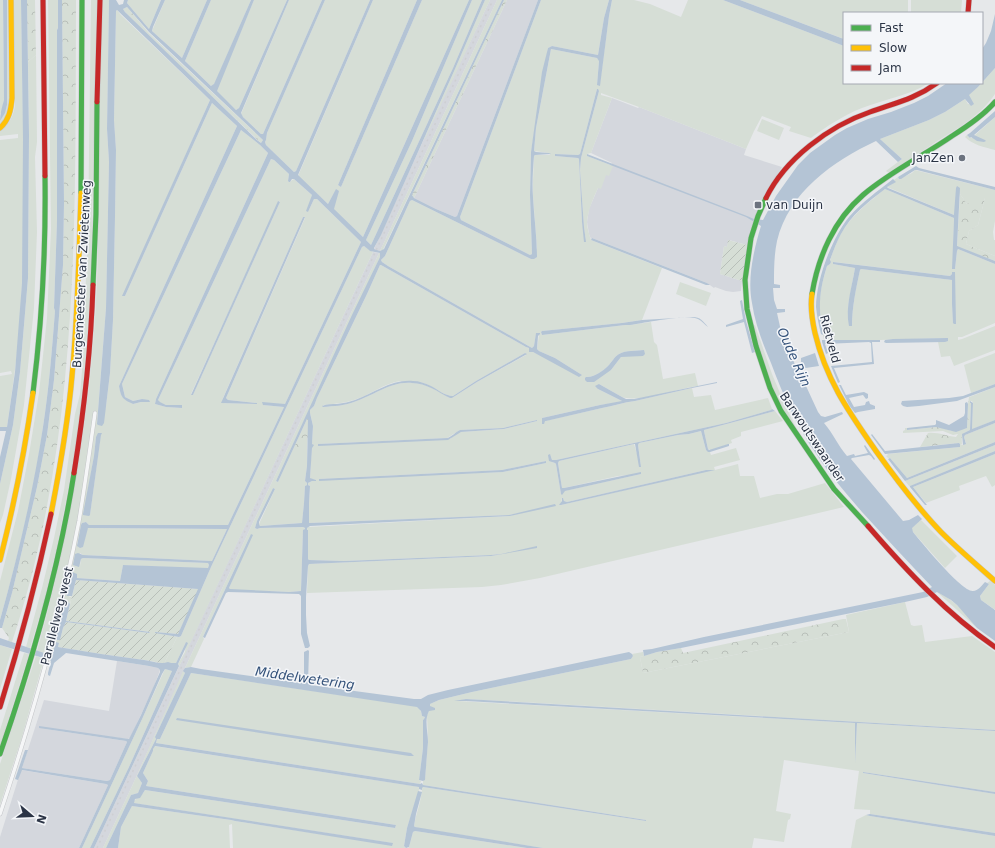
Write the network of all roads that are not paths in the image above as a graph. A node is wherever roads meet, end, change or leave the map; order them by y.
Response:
1 (11, 0) edge
2 (42, 0) edge
3 (82, 0) edge
4 (100, 0) edge
5 (969, 0) edge
6 (968, 12) edge
7 (936, 84) edge
8 (995, 102) edge
9 (0, 128) edge
10 (95, 413) dead end
11 (0, 560) edge
12 (995, 581) edge
13 (995, 647) edge
14 (0, 706) edge
15 (0, 754) edge
16 (0, 814) edge

1 - 9 main road
2 - 11 main road
3 - 14 main road
4 - 15 main road, Burgemeester van Zwietenweg
5 - 6 main road
7 - 13 main road, Barwoutswaarder
8 - 12 main road, Rietveld
10 - 16 street, Parallelweg-west

